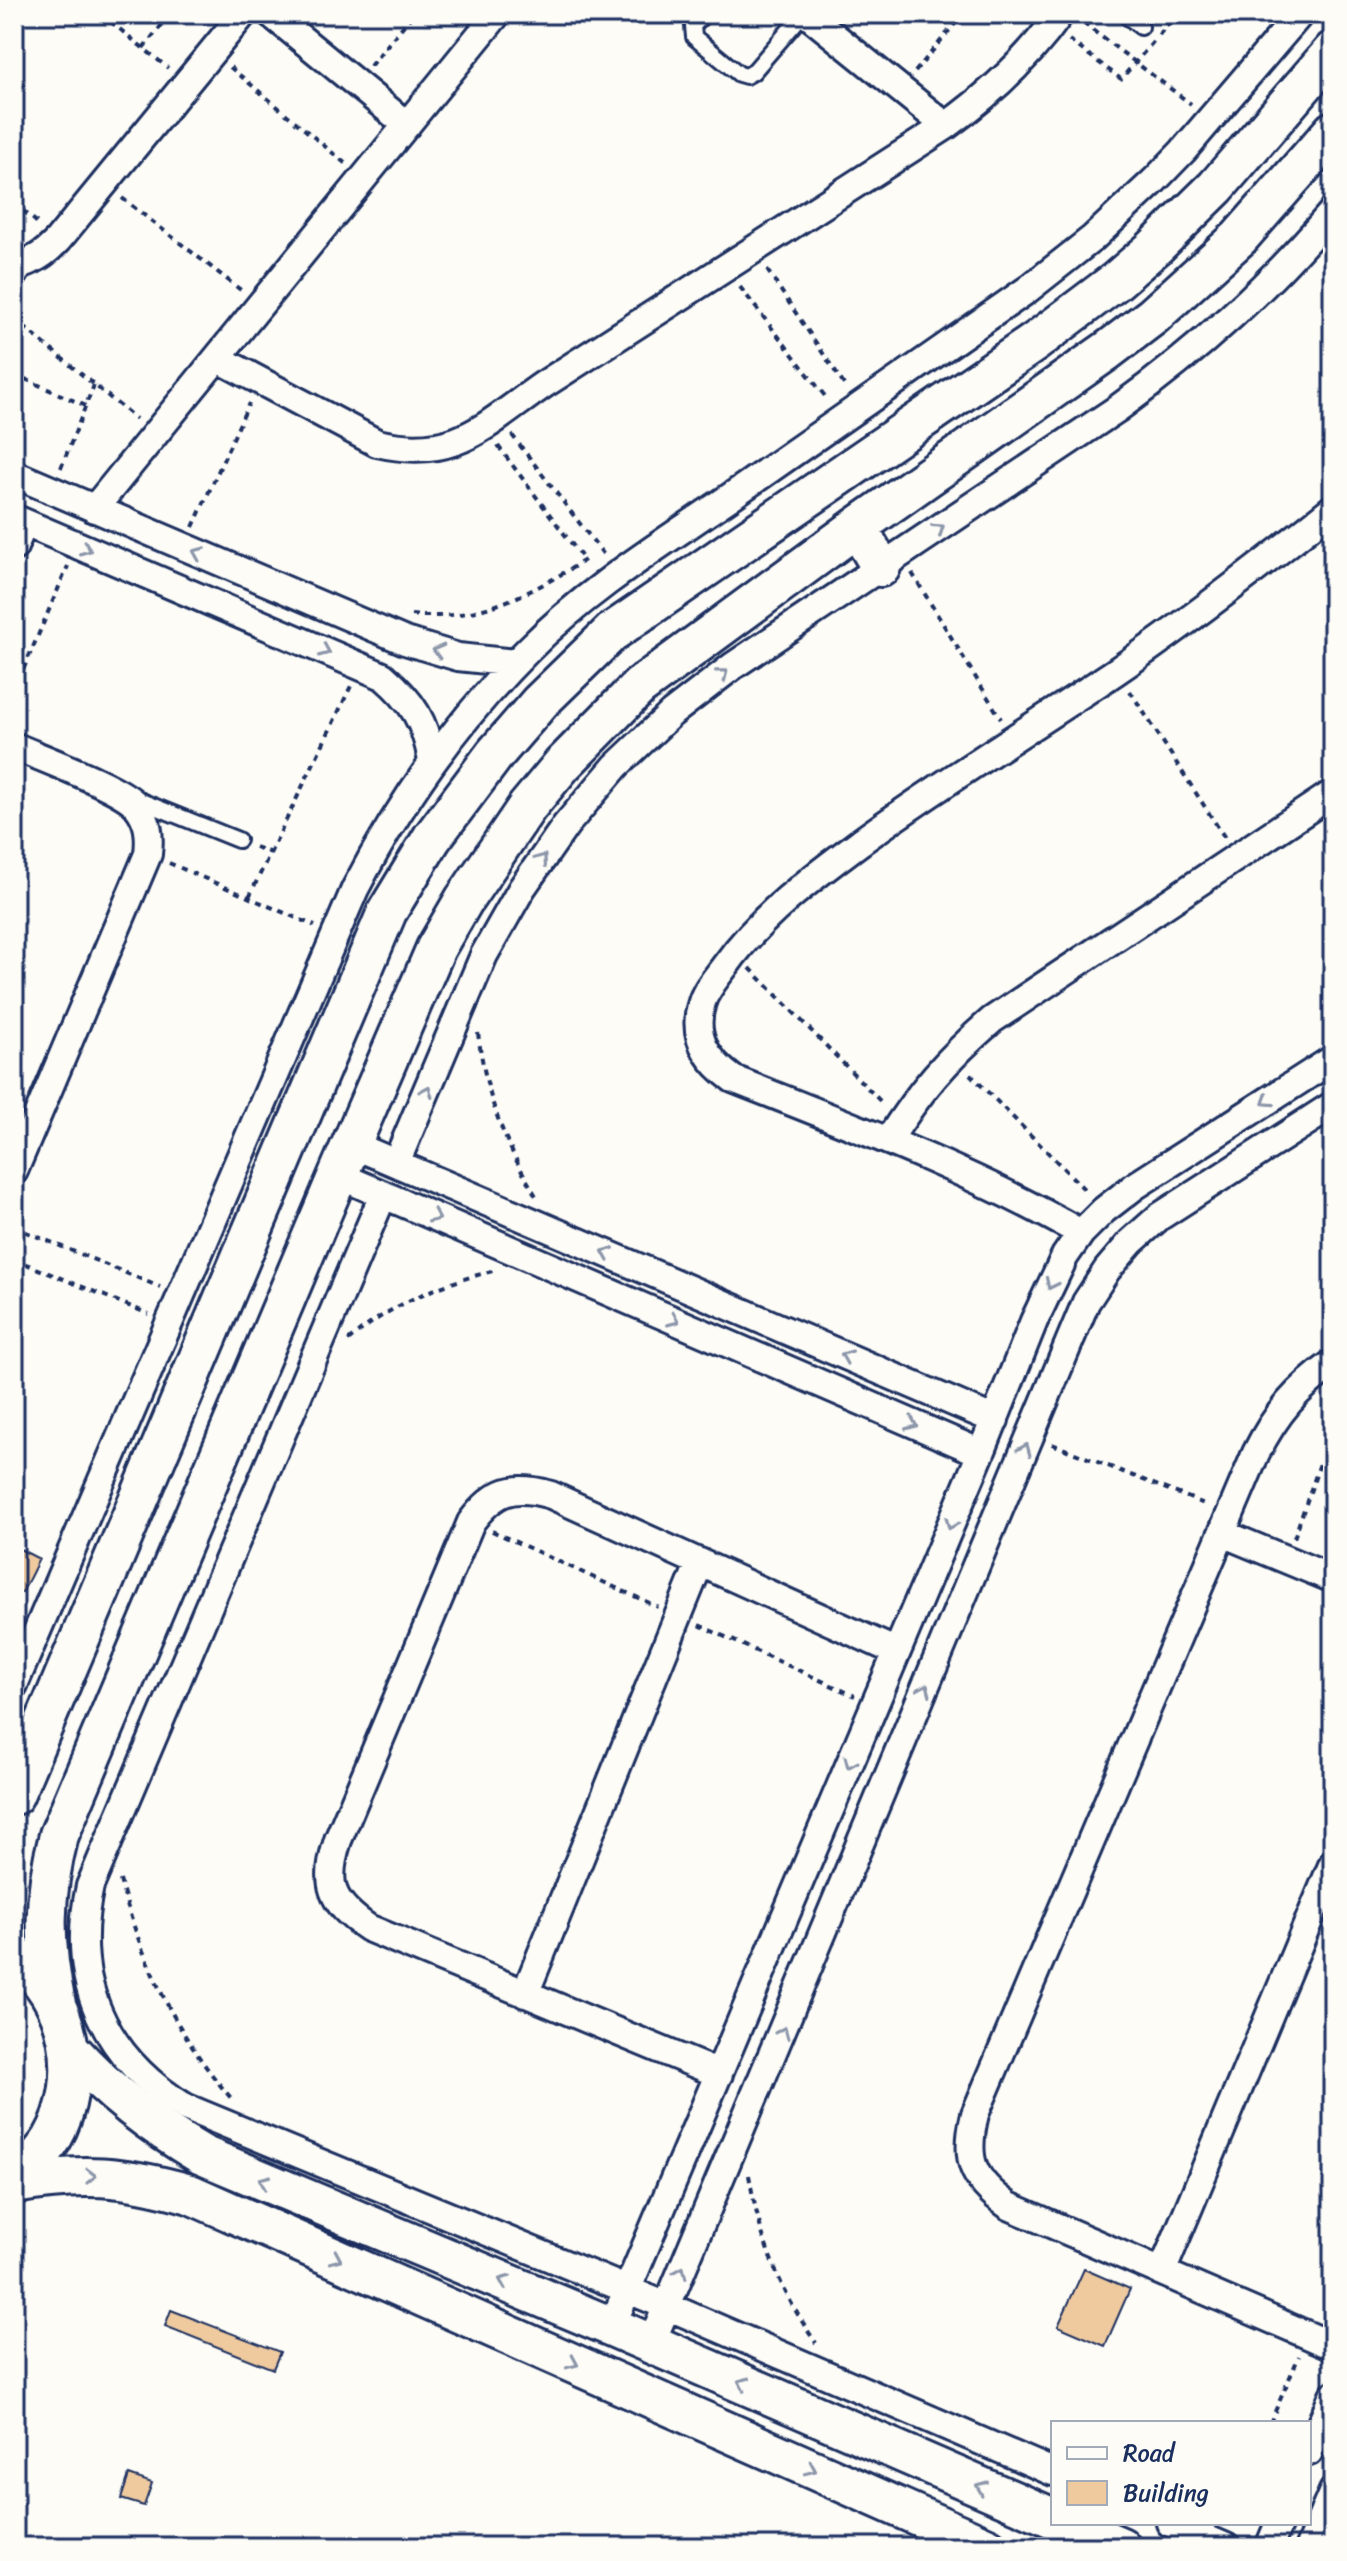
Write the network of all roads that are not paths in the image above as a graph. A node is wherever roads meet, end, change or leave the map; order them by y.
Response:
1 (243, 14) edge
2 (271, 14) edge
3 (497, 14) edge
4 (704, 14) edge
5 (805, 14) edge
6 (1124, 14) edge
7 (1300, 14) edge
8 (1064, 21) edge
9 (1141, 27) dead end
10 (1333, 51) edge
11 (407, 125) junction
12 (946, 126) junction
13 (1333, 131) edge
14 (1333, 211) edge
15 (23, 264) edge
16 (14, 285) edge
17 (217, 358) junction
18 (14, 474) edge
19 (1333, 508) edge
20 (94, 509) junction
21 (19, 520) edge
22 (857, 527) junction
23 (14, 547) edge
24 (891, 561) junction
25 (515, 663) junction
26 (517, 729) junction
27 (14, 746) edge
28 (432, 761) junction
29 (562, 765) junction
30 (120, 793) junction
31 (1333, 793) edge
32 (238, 840) dead end
33 (1333, 1059) edge
34 (1333, 1105) edge
35 (894, 1131) junction
36 (344, 1159) junction
37 (396, 1163) junction
38 (14, 1171) edge
39 (383, 1195) junction
40 (1081, 1233) junction
41 (1333, 1363) edge
42 (995, 1420) junction
43 (981, 1453) junction
44 (1226, 1523) junction
45 (937, 1557) junction
46 (700, 1562) junction
47 (974, 1571) junction
48 (1333, 1579) edge
49 (897, 1652) junction
50 (14, 1685) edge
51 (14, 1795) edge
52 (1333, 1863) edge
53 (14, 1956) edge
54 (525, 1994) junction
55 (56, 2004) junction
56 (70, 2049) junction
57 (719, 2074) junction
58 (14, 2182) edge
59 (1162, 2272) junction
60 (627, 2292) junction
61 (667, 2306) junction
62 (612, 2327) junction
63 (651, 2344) junction
64 (1333, 2346) edge
65 (1333, 2395) edge
66 (1311, 2447) edge
67 (1051, 2471) edge
68 (1333, 2491) edge
69 (1051, 2517) edge
70 (1070, 2525) edge
71 (1175, 2525) edge
72 (1278, 2525) edge
73 (988, 2547) edge
74 (1121, 2547) edge
75 (1226, 2547) edge
76 (1269, 2547) edge
77 (1309, 2547) edge

1 - 15 street
2 - 11 street
3 - 11 street
4 - 5 lane
5 - 12 street
6 - 9 lane
7 - 25 street
8 - 12 street
10 - 26 street
11 - 17 street
12 - 17 street
13 - 22 street
24 -> 14 street
15 - 16 lane
17 - 20 street
18 - 20 street
19 - 35 street
25 -> 20 street
21 - 23 street
21 -> 28 street
22 - 24 street
22 - 29 street
37 -> 24 street
25 - 28 street
26 - 29 street
26 - 51 street
27 - 30 street
28 - 50 street
29 - 36 street
30 - 32 lane
30 - 38 street
31 - 35 street
33 -> 40 street
47 -> 34 street
35 - 40 street
36 - 37 street
36 - 39 street
36 - 55 street
42 -> 37 street
39 -> 43 street
39 - 60 street
40 -> 42 street
41 - 44 street
42 - 43 street
43 -> 45 street
44 - 48 street
44 - 59 street
45 - 47 street
45 - 49 street
46 - 49 street
46 - 54 street
46 - 54 street
61 -> 47 street
49 -> 57 street
52 - 59 street
53 - 55 street
54 - 57 street
55 - 56 street
56 - 58 street
62 -> 56 street
57 - 60 street
58 -> 73 street
59 - 64 street
60 - 61 street
60 - 62 street
61 - 63 street
61 - 67 street
62 - 63 street
69 -> 63 street
65 - 66 street
68 - 77 street
70 - 74 street
71 - 75 street
72 - 76 street

